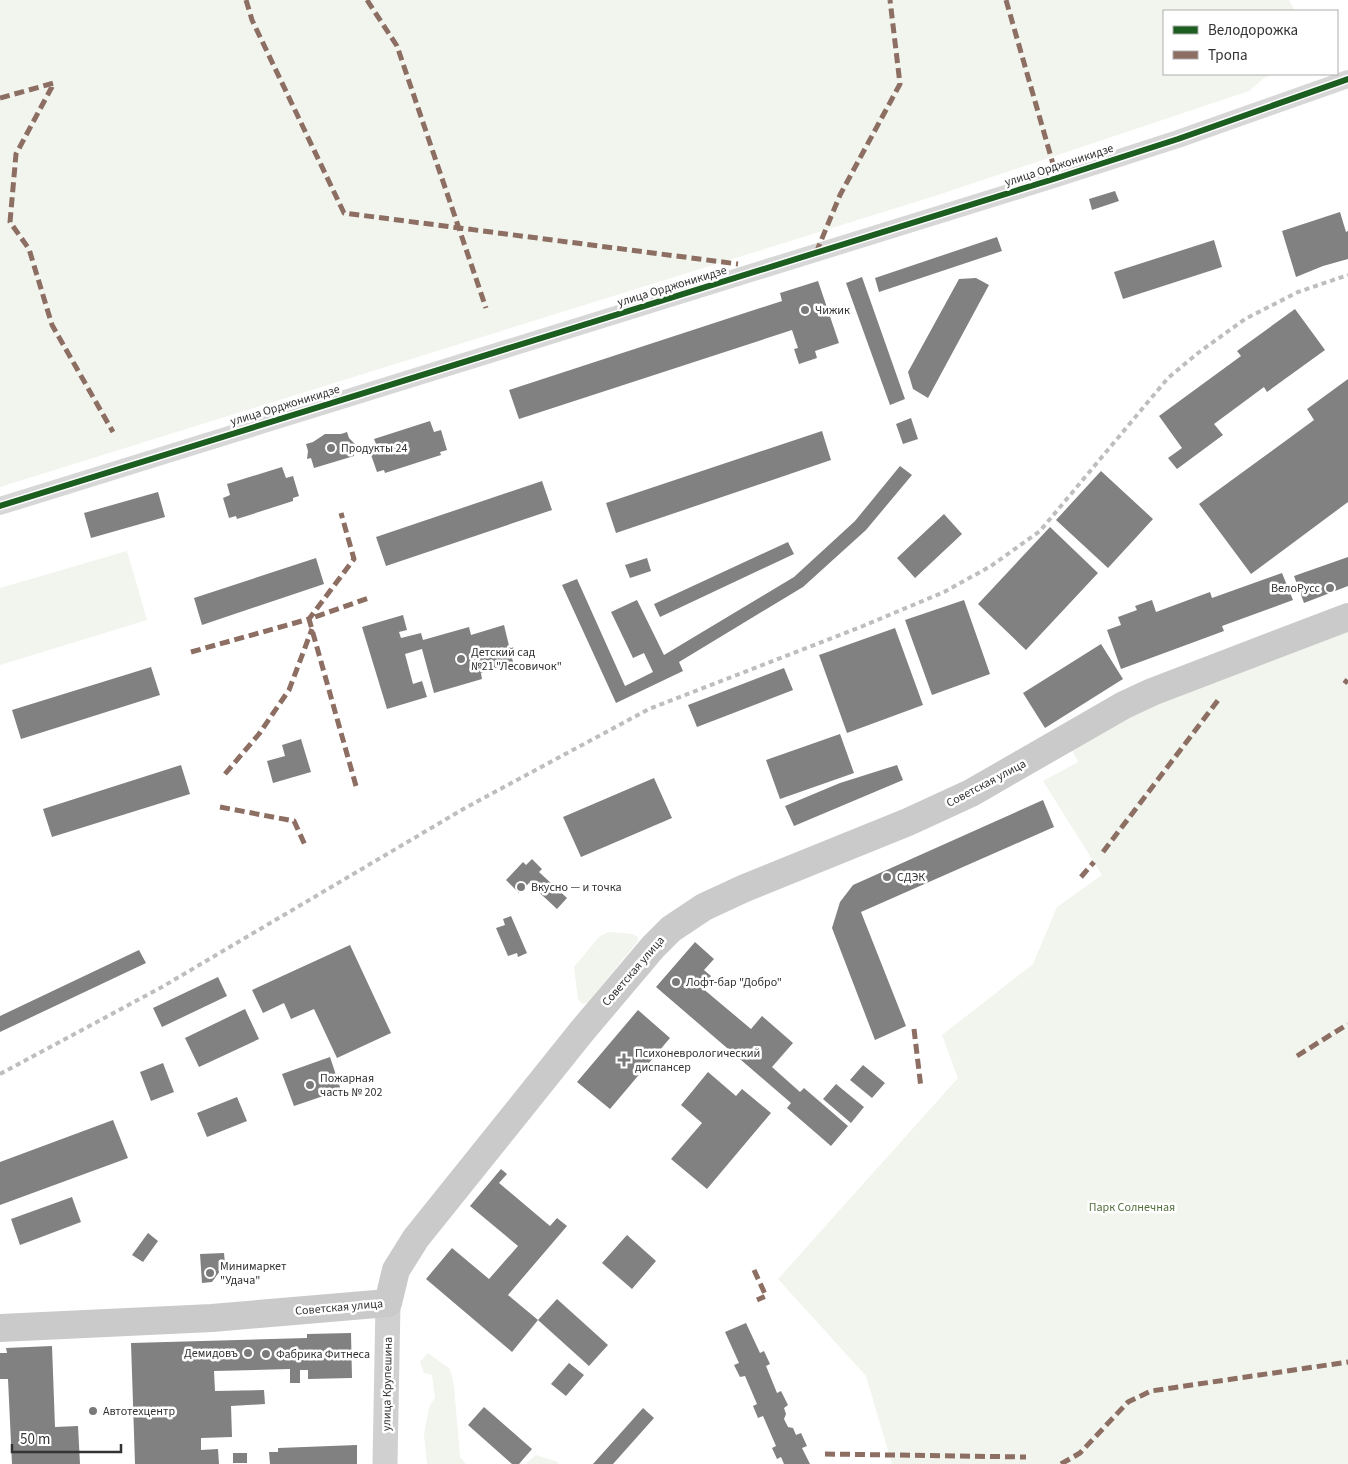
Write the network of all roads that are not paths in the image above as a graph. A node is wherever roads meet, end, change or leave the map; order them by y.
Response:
1 (1348, 79) edge
2 (0, 506) edge
3 (1348, 617) edge
4 (388, 1303) junction
5 (0, 1328) edge
6 (385, 1464) edge

1 - 2 street, улица Орджоникидзе
3 - 4 main road, Советская улица
4 - 5 main road, Советская улица
4 - 6 main road, улица Крупешина

